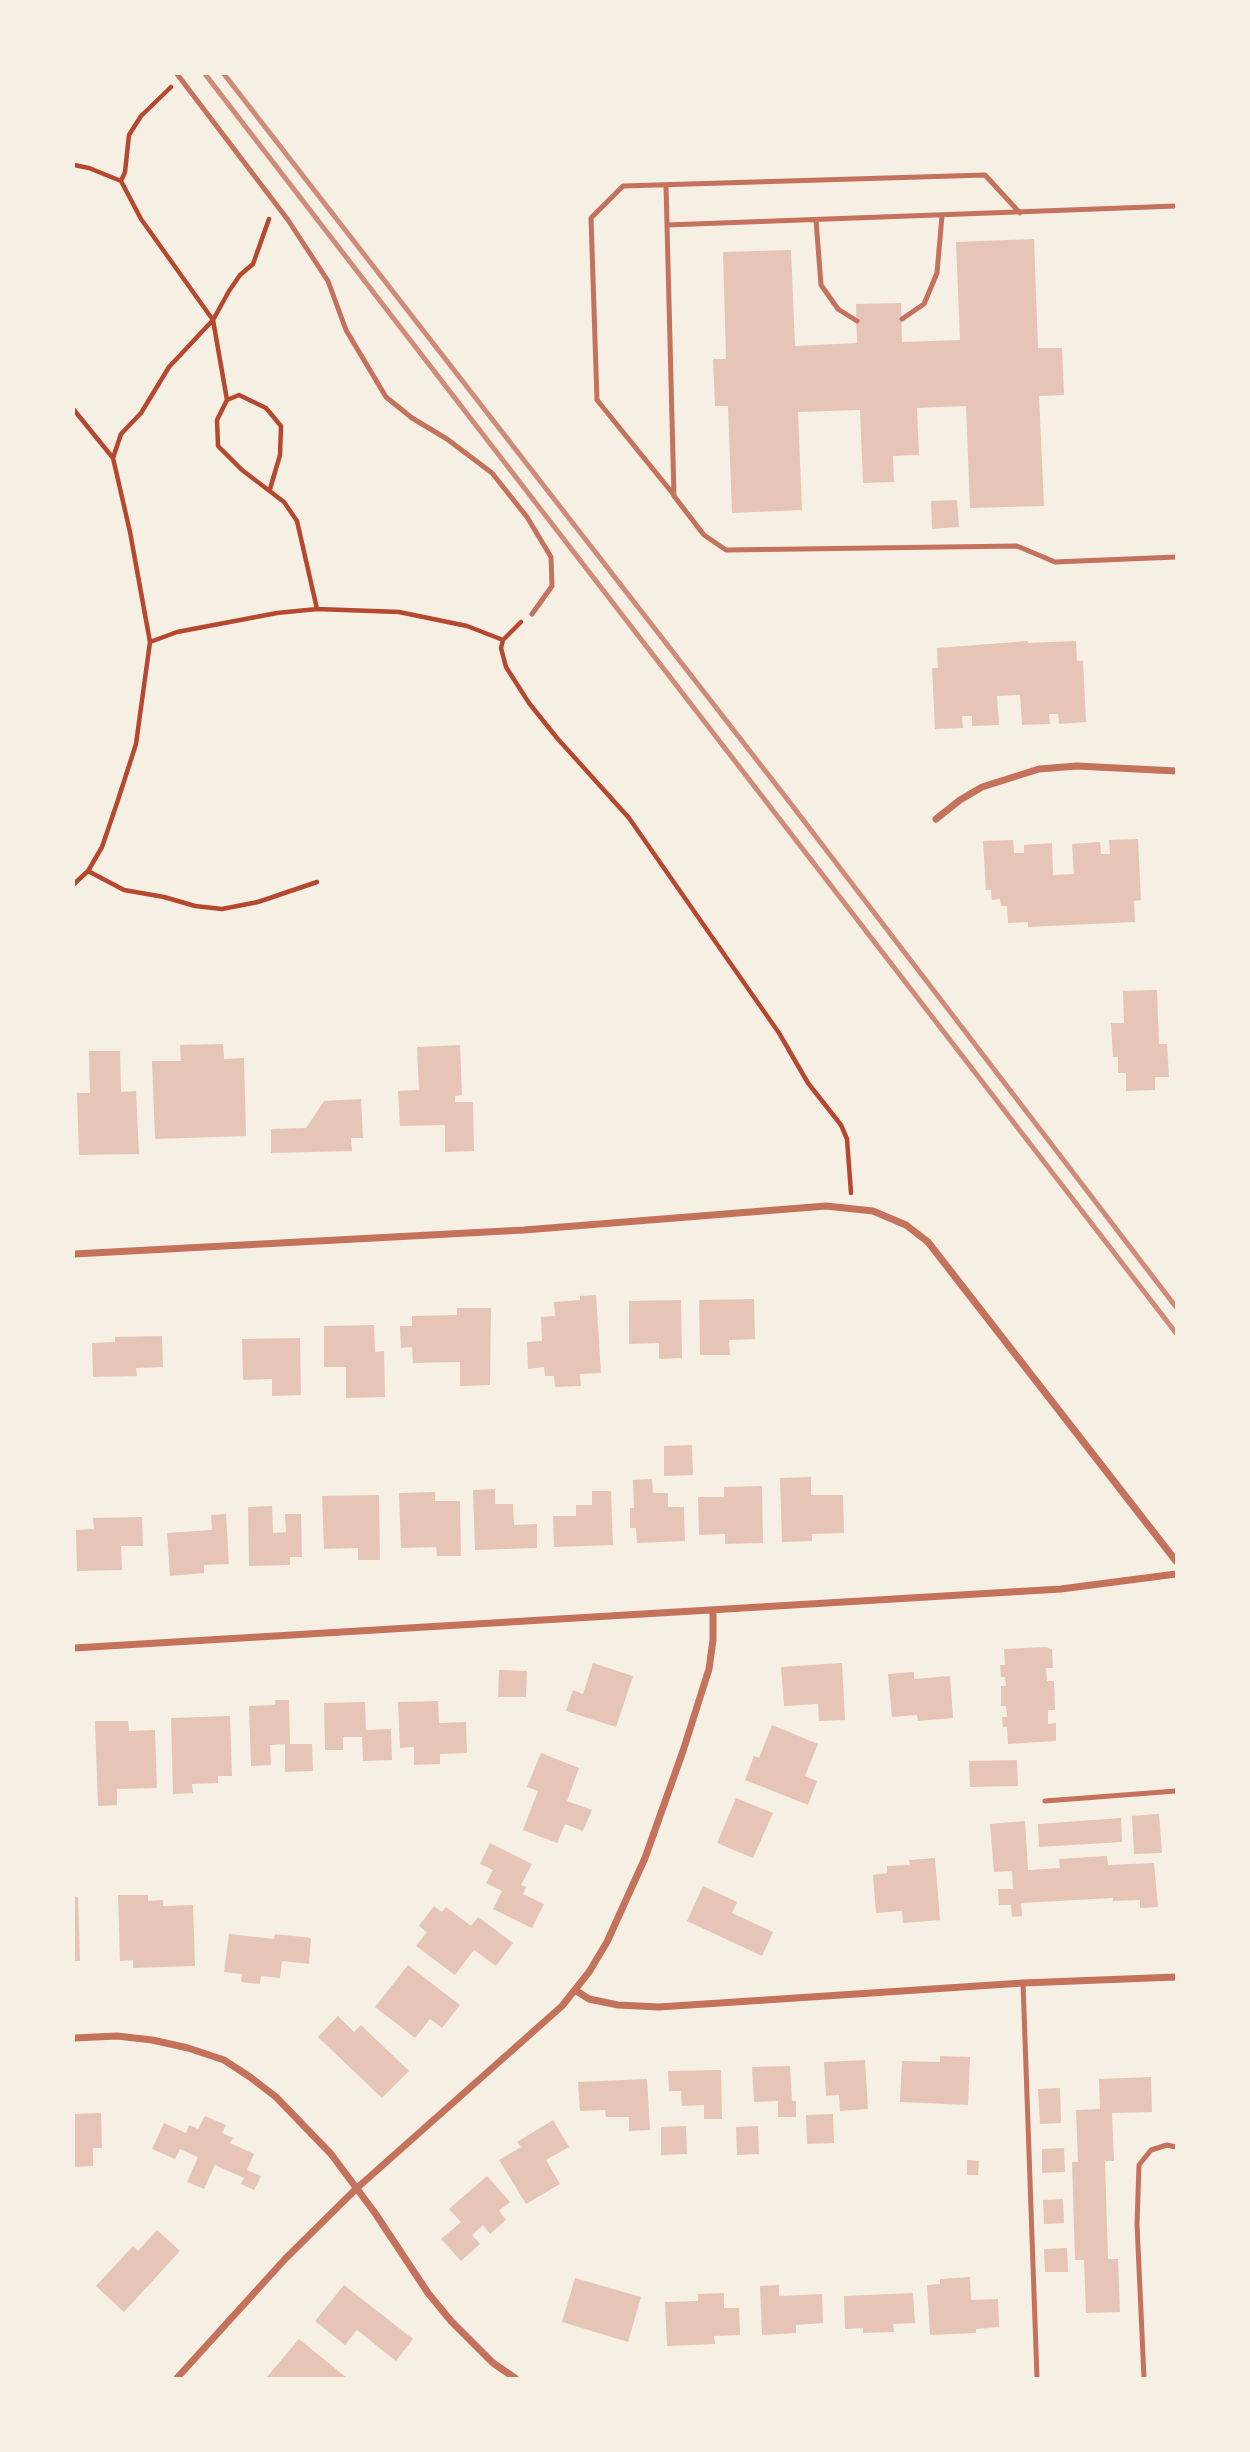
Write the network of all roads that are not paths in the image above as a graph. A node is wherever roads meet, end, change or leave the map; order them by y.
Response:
1 (179, 76) edge
2 (666, 185) junction
3 (1177, 206) edge
4 (1020, 213) junction
5 (942, 216) junction
6 (816, 220) junction
7 (667, 225) junction
8 (902, 320) dead end
9 (857, 321) dead end
10 (674, 496) junction
11 (1177, 557) edge
12 (532, 614) road end
13 (1177, 771) edge
14 (936, 818) dead end
15 (74, 1254) edge
16 (1177, 1561) edge
17 (1177, 1574) edge
18 (713, 1612) junction
19 (74, 1648) edge
20 (1177, 1791) edge
21 (1045, 1801) dead end
22 (1177, 1977) edge
23 (1023, 1983) junction
24 (575, 1990) junction
25 (74, 2038) edge
26 (1177, 2147) edge
27 (356, 2188) junction
28 (177, 2378) edge
29 (515, 2378) edge
30 (1037, 2378) edge
31 (1144, 2378) edge

1 - 12 lane
2 - 4 lane
2 - 7 lane
2 - 10 lane
3 - 4 lane
4 - 5 lane
5 - 6 lane
5 - 8 lane
6 - 7 lane
6 - 9 lane
7 - 10 lane
10 - 11 lane
13 - 14 street
15 - 16 street
17 - 18 street
18 - 19 street
18 - 24 street
20 - 21 lane
22 - 23 street
23 - 24 street
23 - 30 lane
24 - 27 street
25 - 27 street
26 - 31 lane
27 - 28 street
27 - 29 street

